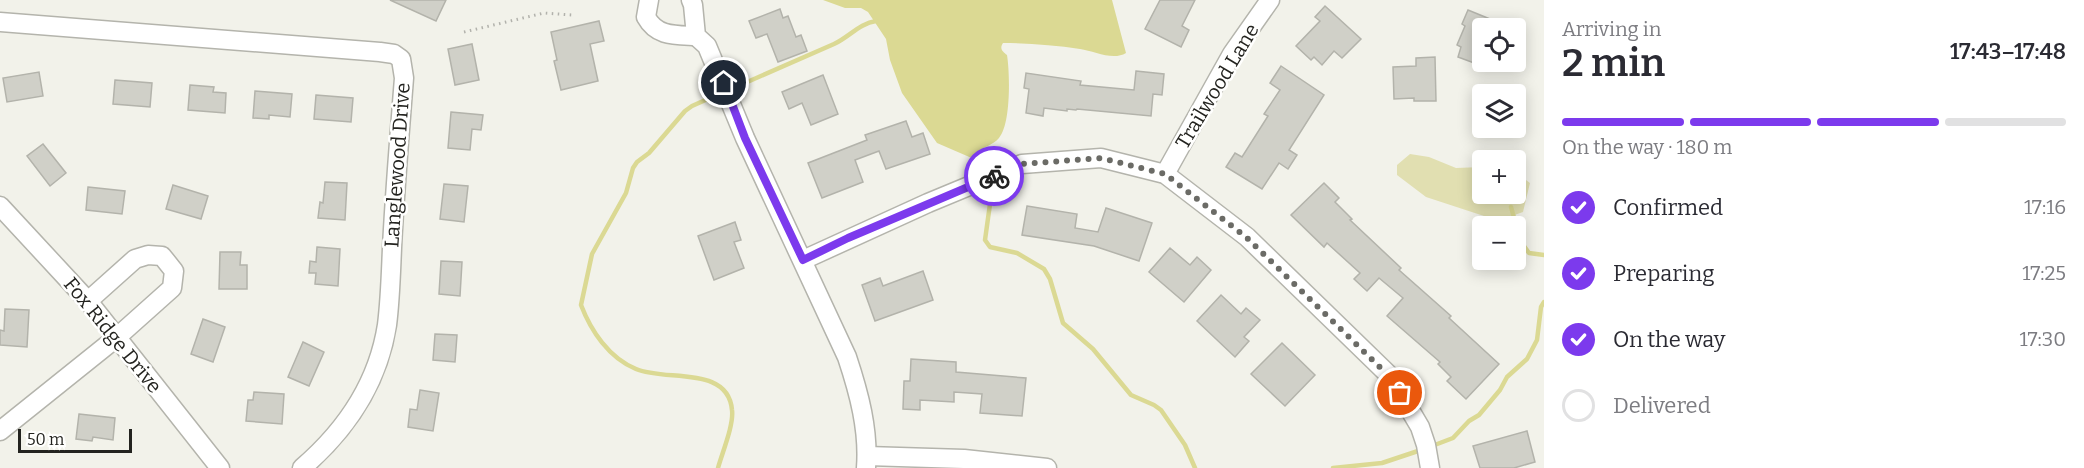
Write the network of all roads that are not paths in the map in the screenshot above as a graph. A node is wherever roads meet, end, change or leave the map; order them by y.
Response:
1 (649, 0) edge
2 (691, 0) edge
3 (1270, 0) edge
4 (0, 22) edge
5 (696, 36) junction
6 (1165, 174) junction
7 (0, 206) edge
8 (803, 260) junction
9 (88, 301) junction
10 (116, 338) junction
11 (0, 431) edge
12 (866, 462) edge
13 (220, 468) edge
14 (302, 468) edge
15 (1047, 468) edge
16 (1430, 468) edge

1 - 5 street
2 - 5 street
3 - 6 street, Trailwood Lane
4 - 14 street, Langlewood Drive
5 - 8 street
6 - 8 street
6 - 16 street
7 - 9 street, Fox Ridge Drive
8 - 12 street
9 - 10 street, Fox Ridge Drive
9 - 10 street
10 - 11 street
10 - 13 street, Fox Ridge Drive
12 - 15 street

